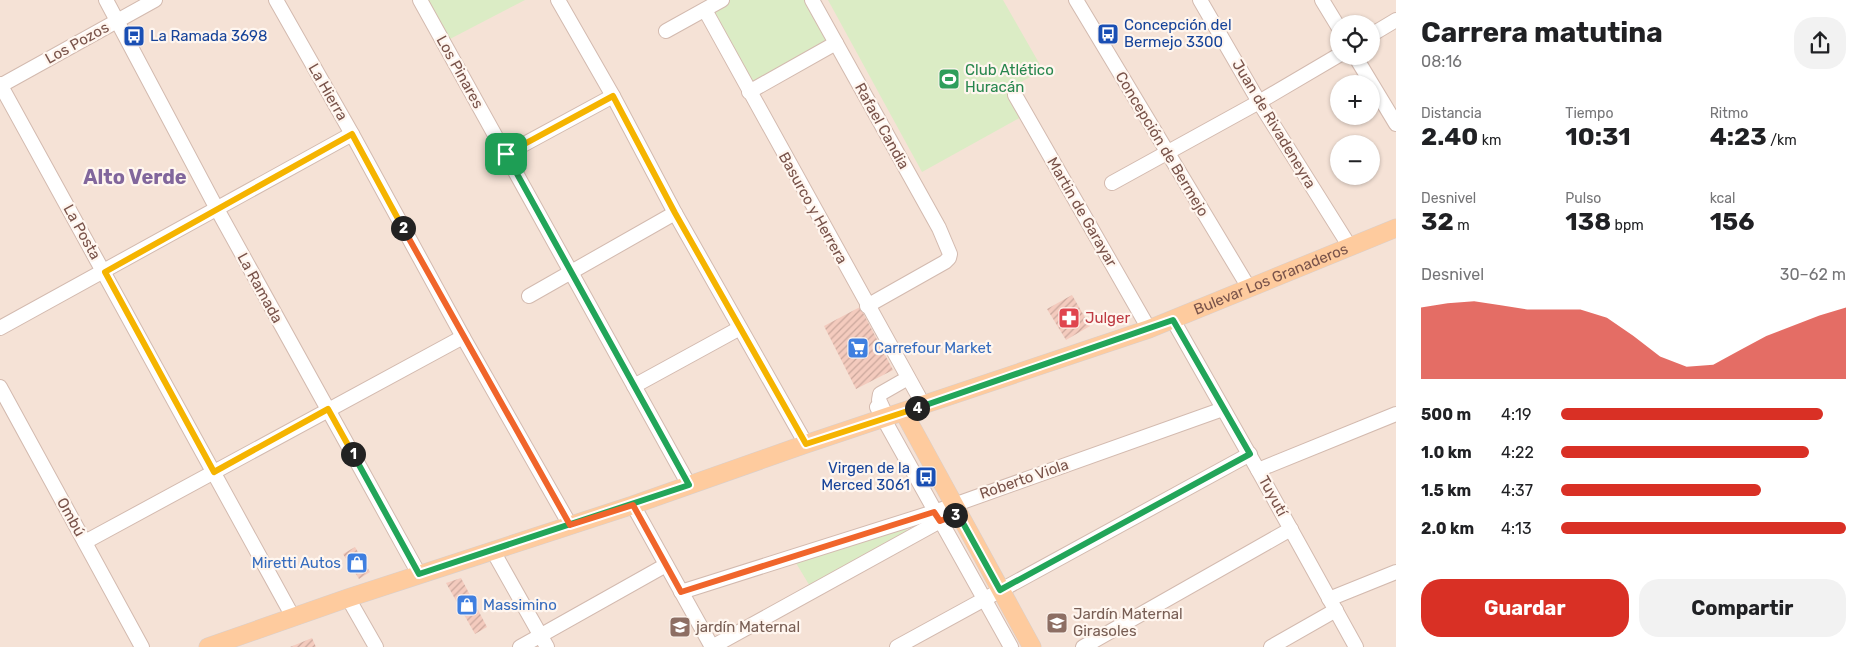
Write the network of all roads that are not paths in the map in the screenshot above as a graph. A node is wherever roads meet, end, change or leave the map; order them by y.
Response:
1 (106, 0) edge
2 (155, 0) edge
3 (276, 0) edge
4 (420, 0) edge
5 (558, 0) edge
6 (722, 0) edge
7 (812, 0) edge
8 (1076, 0) edge
9 (1200, 0) edge
10 (1322, 0) edge
11 (705, 10) junction
12 (1331, 15) edge
13 (1396, 20) edge
14 (116, 21) junction
15 (1380, 30) edge
16 (666, 31) dead end
17 (836, 43) junction
18 (1330, 60) edge
19 (1361, 65) edge
20 (0, 85) edge
21 (749, 92) junction
22 (1016, 95) dead end
23 (613, 96) junction
24 (1260, 102) junction
25 (1396, 124) edge
26 (352, 134) junction
27 (1167, 153) junction
28 (506, 154) junction
29 (1112, 183) dead end
30 (216, 209) junction
31 (675, 213) junction
32 (1396, 228) edge
33 (1350, 248) junction
34 (105, 272) junction
35 (570, 273) junction
36 (1249, 288) junction
37 (529, 296) dead end
38 (867, 306) junction
39 (1173, 320) junction
40 (0, 328) edge
41 (740, 328) junction
42 (1149, 329) junction
43 (463, 337) junction
44 (908, 378) junction
45 (634, 386) junction
46 (0, 388) edge
47 (924, 406) junction
48 (328, 409) junction
49 (1223, 409) junction
50 (888, 414) junction
51 (1396, 414) edge
52 (806, 444) junction
53 (1250, 454) junction
54 (1258, 470) junction
55 (214, 472) junction
56 (689, 485) junction
57 (633, 505) junction
58 (955, 509) junction
59 (937, 516) junction
60 (570, 525) junction
61 (1291, 529) junction
62 (85, 542) junction
63 (493, 551) junction
64 (666, 565) junction
65 (1396, 572) edge
66 (419, 574) junction
67 (1000, 590) junction
68 (681, 592) junction
69 (348, 598) junction
70 (984, 599) junction
71 (1333, 605) junction
72 (293, 617) junction
73 (544, 641) edge
74 (142, 647) edge
75 (208, 647) edge
76 (376, 647) edge
77 (520, 647) edge
78 (712, 647) edge
79 (897, 647) edge
80 (1011, 647) edge
81 (1032, 647) edge
82 (1083, 647) edge
83 (1271, 647) edge
84 (1356, 647) edge

1 - 14 street, La Ramada
2 - 14 street, Los Pozos
3 - 26 street, La Hierra
4 - 28 street, Los Pinares
5 - 23 street
6 - 11 street
7 - 17 street, Rafael Candia
8 - 27 street, Concepción de Bermejo
9 - 24 street, Juan de Rivadeneyra
10 - 12 street
11 - 16 street
11 - 21 street, Basurco y Herrera
13 - 15 street
14 - 20 street, Los Pozos
14 - 30 street, La Ramada
17 - 21 street
17 - 38 street, Rafael Candia
18 - 24 street
19 - 25 street
20 - 34 street, La Posta
21 - 38 street, Basurco y Herrera
22 - 42 street, Martin de Garayar
23 - 28 street
23 - 31 street
24 - 27 street
24 - 33 street, Juan de Rivadeneyra
26 - 30 street
26 - 43 street, La Hierra
27 - 29 street
27 - 36 street, Concepción de Bermejo
28 - 35 street, Los Pinares
30 - 34 street
30 - 48 street, La Ramada
31 - 35 street
31 - 41 street
32 - 33 main road, Bulevar Los Granaderos
33 - 36 main road, Bulevar Los Granaderos
34 - 40 street
34 - 55 street, La Posta
35 - 37 street
35 - 45 street, Los Pinares
36 - 39 main road, Bulevar Los Granaderos
38 - 44 street, Basurco y Herrera
39 - 42 main road, Bulevar Los Granaderos
39 - 49 street, Tuyutí
41 - 45 street
41 - 52 street
42 - 47 main road, Bulevar Los Granaderos
43 - 48 street
43 - 60 street, La Hierra
44 - 47 street, Basurco y Herrera
44 - 50 street
45 - 56 street, Los Pinares
46 - 62 street, Ombú
47 - 50 main road, Bulevar Los Granaderos
48 - 55 street
48 - 66 street, La Ramada
49 - 53 street, Tuyutí
49 - 58 street, Roberto Viola
50 - 52 main road, Bulevar Los Granaderos
50 - 58 main road
50 - 59 street
51 - 54 street
52 - 56 main road, Bulevar Los Granaderos
53 - 54 street, Tuyutí
53 - 67 street
54 - 61 street, Tuyutí
55 - 62 street
55 - 72 street, La Posta
56 - 57 main road, Bulevar Los Granaderos
57 - 60 main road, Bulevar Los Granaderos
57 - 64 street
58 - 59 street, Roberto Viola
58 - 67 main road
59 - 68 street
59 - 70 street
59 - 78 street
60 - 63 main road, Bulevar Los Granaderos
61 - 71 street, Tuyutí
61 - 82 street
62 - 74 street, Ombú
63 - 66 main road, Bulevar Los Granaderos
63 - 73 street
64 - 68 street
64 - 73 street
65 - 71 street
66 - 69 main road, Bulevar Los Granaderos
67 - 70 street
67 - 81 main road
68 - 78 street
69 - 72 main road, Bulevar Los Granaderos
69 - 76 street
70 - 79 street
70 - 80 street
71 - 83 street
71 - 84 street, Tuyutí
72 - 75 main road, Bulevar Los Granaderos
73 - 77 street

